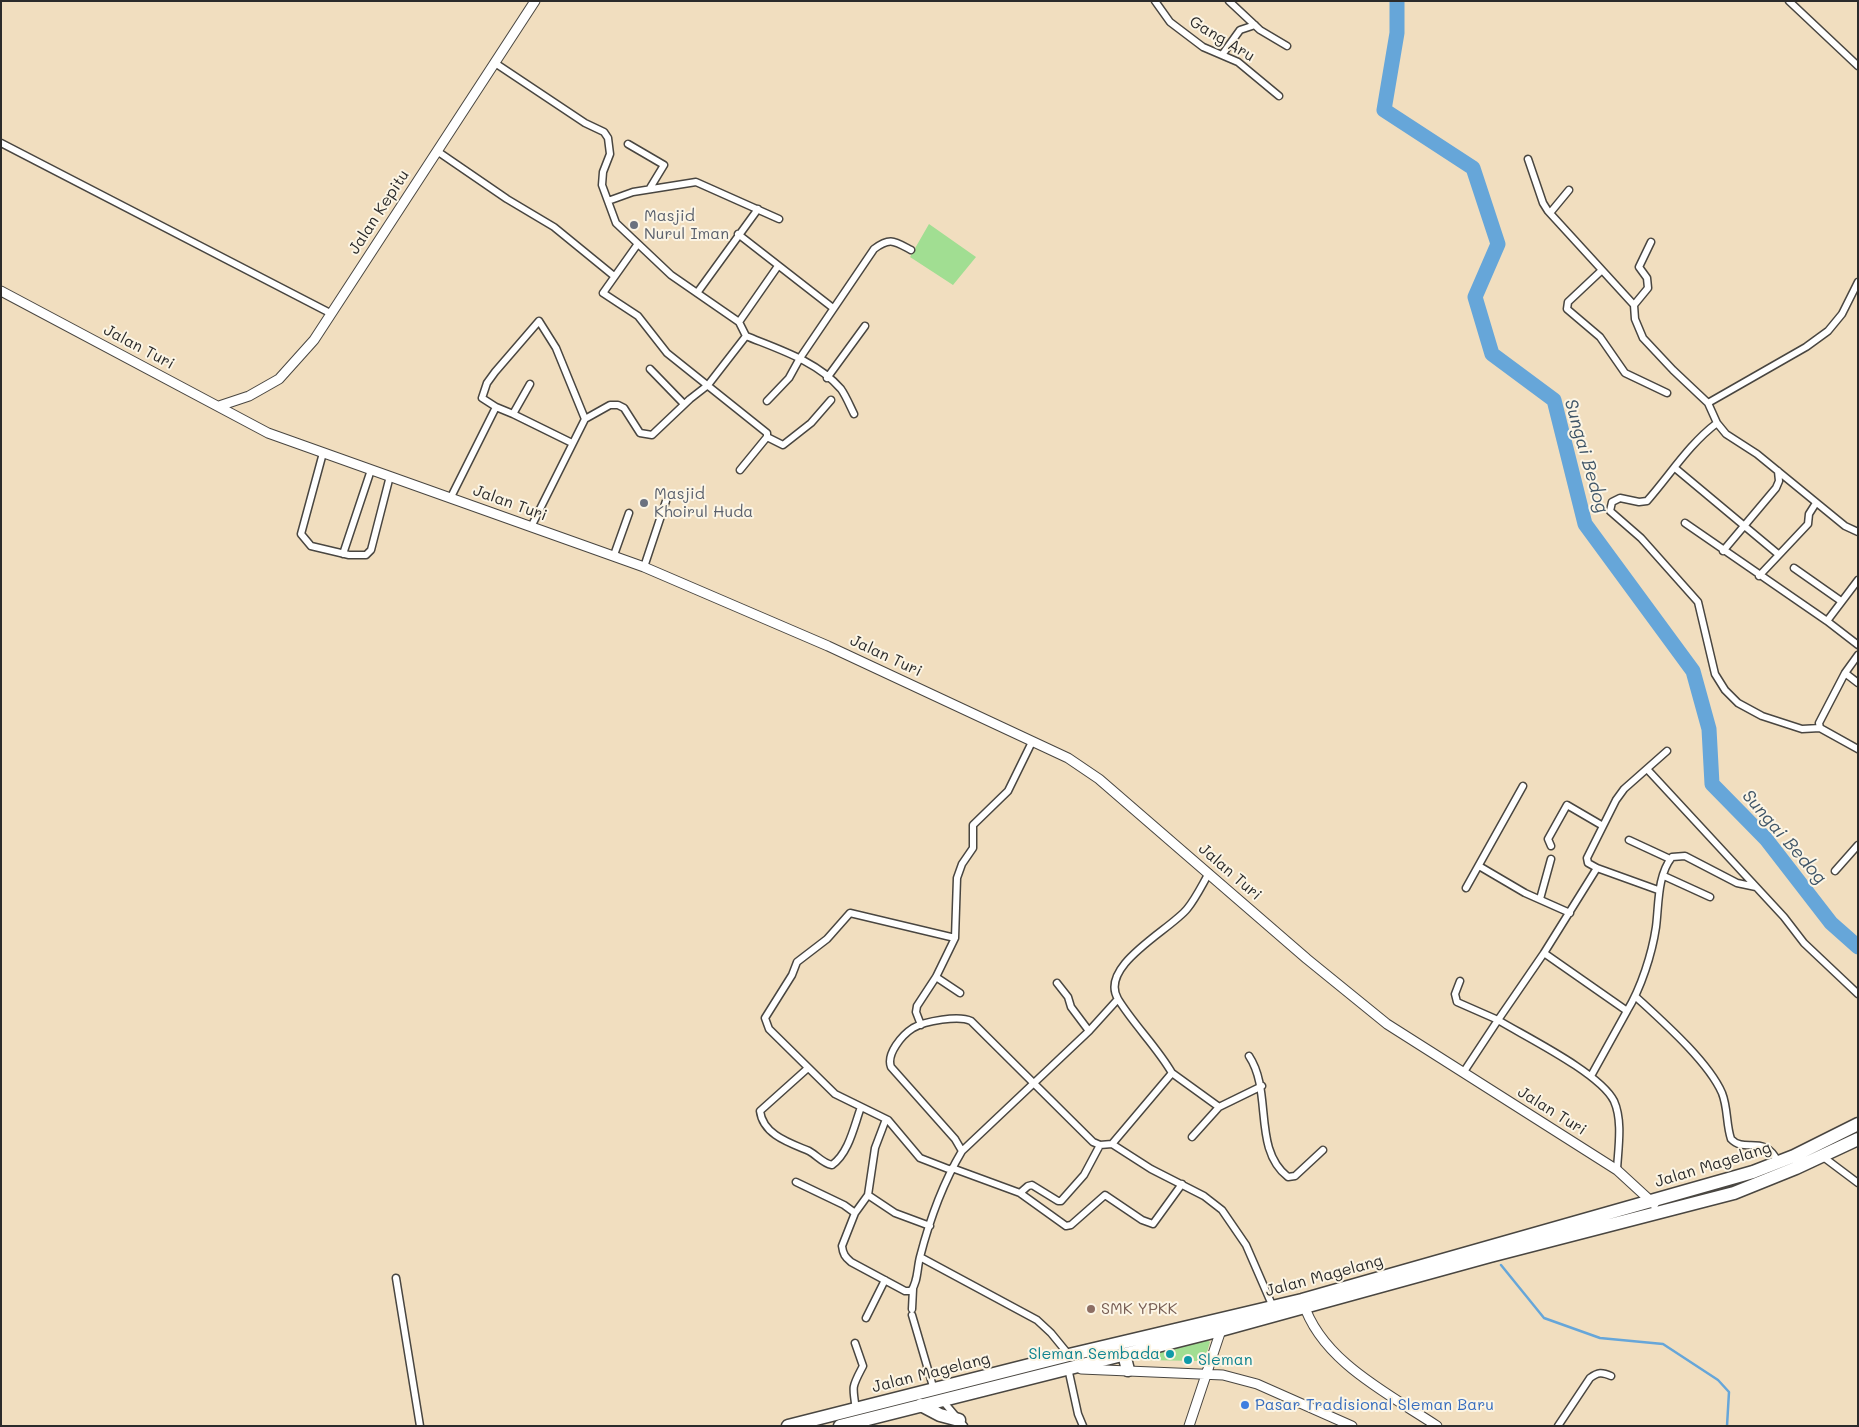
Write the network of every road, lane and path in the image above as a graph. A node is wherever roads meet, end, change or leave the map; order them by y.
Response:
1 (535, 1) edge
2 (1155, 1) edge
3 (1229, 1) edge
4 (1789, 1) edge
5 (1255, 25) junction
6 (1287, 46) dead end
7 (1222, 55) junction
8 (495, 63) junction
9 (1858, 66) edge
10 (1279, 96) dead end
11 (1, 143) edge
12 (628, 144) dead end
13 (437, 151) junction
14 (1528, 159) dead end
15 (650, 188) junction
16 (1569, 190) dead end
17 (608, 202) junction
18 (758, 209) junction
19 (1550, 213) junction
20 (779, 218) dead end
21 (738, 234) junction
22 (1651, 242) dead end
23 (638, 245) junction
24 (911, 250) dead end
25 (778, 266) junction
26 (1600, 271) junction
27 (614, 276) junction
28 (1858, 282) edge
29 (1, 291) edge
30 (697, 293) junction
31 (1634, 305) junction
32 (833, 308) junction
33 (330, 313) junction
34 (739, 322) junction
35 (865, 326) dead end
36 (746, 336) junction
37 (800, 358) junction
38 (650, 369) dead end
39 (827, 378) junction
40 (530, 384) dead end
41 (708, 385) junction
42 (1667, 394) dead end
43 (249, 396) junction
44 (831, 400) dead end
45 (767, 402) dead end
46 (1708, 403) junction
47 (684, 404) junction
48 (219, 406) junction
49 (496, 407) junction
50 (513, 414) junction
51 (854, 414) dead end
52 (240, 419) junction
53 (585, 419) junction
54 (1717, 423) junction
55 (767, 437) junction
56 (572, 443) junction
57 (323, 453) junction
58 (1675, 468) junction
59 (371, 470) junction
60 (740, 470) dead end
61 (1778, 471) junction
62 (390, 476) junction
63 (450, 497) junction
64 (666, 501) dead end
65 (1816, 503) junction
66 (629, 513) dead end
67 (1685, 523) dead end
68 (1745, 525) junction
69 (531, 527) junction
70 (1858, 532) edge
71 (1723, 551) junction
72 (343, 554) junction
73 (1778, 554) junction
74 (614, 555) junction
75 (644, 567) junction
76 (1794, 568) dead end
77 (1759, 576) junction
78 (1858, 580) edge
79 (1841, 601) junction
80 (1826, 621) junction
81 (1858, 645) edge
82 (1858, 654) edge
83 (1845, 673) junction
84 (1858, 683) edge
85 (1820, 728) junction
86 (1032, 742) junction
87 (1858, 749) edge
88 (1668, 751) dead end
89 (1647, 768) junction
90 (1523, 786) dead end
91 (1603, 826) junction
92 (1629, 840) dead end
93 (1858, 845) edge
94 (1551, 846) dead end
95 (1670, 859) junction
96 (1551, 860) dead end
97 (1479, 866) junction
98 (1597, 868) junction
99 (1835, 871) dead end
100 (1209, 873) junction
101 (1664, 876) junction
102 (1756, 887) junction
103 (1466, 888) dead end
104 (1658, 890) junction
105 (1710, 897) dead end
106 (1540, 899) junction
107 (1570, 913) junction
108 (955, 938) junction
109 (1544, 953) junction
110 (936, 977) junction
111 (1460, 981) dead end
112 (1057, 983) dead end
113 (960, 993) dead end
114 (1858, 994) edge
115 (1635, 996) junction
116 (1118, 999) junction
117 (1627, 1011) junction
118 (1498, 1020) junction
119 (921, 1025) junction
120 (1089, 1032) junction
121 (1250, 1056) dead end
122 (808, 1068) junction
123 (1172, 1073) junction
124 (1463, 1073) junction
125 (1591, 1076) junction
126 (1034, 1083) junction
127 (1262, 1086) junction
128 (861, 1107) junction
129 (1219, 1107) junction
130 (886, 1119) junction
131 (1858, 1124) edge
132 (1192, 1137) dead end
133 (1858, 1139) edge
134 (1112, 1144) junction
135 (1100, 1145) junction
136 (1324, 1150) dead end
137 (962, 1151) junction
138 (1822, 1156) junction
139 (1778, 1162) junction
140 (952, 1169) junction
141 (1617, 1170) junction
142 (796, 1182) dead end
143 (1858, 1183) edge
144 (1182, 1184) junction
145 (1020, 1193) junction
146 (868, 1195) junction
147 (1652, 1200) junction
148 (1662, 1212) junction
149 (855, 1213) junction
150 (930, 1226) junction
151 (920, 1257) junction
152 (396, 1278) dead end
153 (885, 1280) junction
154 (913, 1289) junction
155 (1303, 1304) junction
156 (1273, 1307) junction
157 (866, 1318) dead end
158 (1221, 1330) junction
159 (855, 1343) dead end
160 (1124, 1354) junction
161 (1069, 1355) junction
162 (1068, 1368) junction
163 (1128, 1370) junction
164 (1207, 1373) junction
165 (1611, 1376) dead end
166 (938, 1395) junction
167 (921, 1405) junction
168 (856, 1409) junction
169 (962, 1423) edge
170 (420, 1426) edge
171 (788, 1426) edge
172 (840, 1426) edge
173 (1083, 1426) edge
174 (1189, 1426) edge
175 (1352, 1426) edge
176 (1437, 1426) edge
177 (1558, 1426) edge

1 - 8 main road, Jalan Kepitu
2 - 7 street, Gang Aru
3 - 5 street
4 - 9 street
5 - 6 street
5 - 7 street
7 - 10 street, Gang Aru
8 - 13 main road, Jalan Kepitu
8 - 17 street
11 - 33 street
12 - 15 street
13 - 27 street
13 - 33 main road, Jalan Kepitu
14 - 19 street
15 - 17 street
15 - 18 street
16 - 19 street
17 - 23 street
18 - 20 street
18 - 21 street
19 - 26 street
21 - 25 street
21 - 30 street
22 - 31 street
23 - 27 street
23 - 30 street
24 - 32 street
25 - 32 street
25 - 34 street
26 - 31 street
26 - 42 street
27 - 41 street
28 - 46 street
29 - 48 main road, Jalan Turi
30 - 34 street
31 - 46 street
32 - 37 street
33 - 43 main road, Jalan Kepitu
34 - 36 street
35 - 39 street
36 - 37 street
36 - 41 street
37 - 39 street
37 - 45 street
38 - 47 street
39 - 51 street
40 - 50 street
41 - 47 street
41 - 55 street
43 - 48 main road, Jalan Kepitu
43 - 52 main road
44 - 55 street
46 - 54 street
47 - 53 street
48 - 52 main road, Jalan Turi
49 - 50 street
49 - 53 street
49 - 63 street
50 - 56 street
52 - 57 main road, Jalan Turi
53 - 56 street
54 - 58 street
54 - 61 street
55 - 60 street
56 - 69 street
57 - 59 main road, Jalan Turi
57 - 72 street
58 - 68 street
58 - 85 street
59 - 62 main road, Jalan Turi
59 - 72 street
61 - 65 street
61 - 68 street
62 - 63 main road, Jalan Turi
62 - 72 street
63 - 69 main road, Jalan Turi
64 - 75 street
65 - 70 street
65 - 73 street
66 - 74 street
67 - 71 street
68 - 71 street
68 - 73 street
69 - 74 main road, Jalan Turi
71 - 77 street
73 - 77 street
74 - 75 main road, Jalan Turi
75 - 86 main road, Jalan Turi
76 - 79 street
77 - 80 street
78 - 79 street
79 - 80 street
80 - 81 street
82 - 83 street
83 - 84 street
83 - 85 street
85 - 87 street
86 - 100 main road, Jalan Turi
86 - 108 street
88 - 89 street
89 - 91 street
89 - 102 street
90 - 97 street
91 - 94 street
91 - 98 street
92 - 95 street
93 - 99 street
95 - 101 street
95 - 102 street
96 - 106 street
97 - 103 street
97 - 106 street
98 - 104 street
98 - 107 street
100 - 116 street
100 - 124 main road, Jalan Turi
101 - 104 street
101 - 105 street
102 - 114 street
104 - 115 street
106 - 107 street
107 - 109 street
108 - 110 street
108 - 122 street
109 - 117 street
109 - 118 street
110 - 113 street
110 - 119 street
111 - 118 street
112 - 120 street
115 - 117 street
115 - 139 street
116 - 120 street
116 - 123 street
117 - 125 street
118 - 124 street
118 - 125 street
119 - 126 street
119 - 137 street
120 - 126 street
121 - 127 street
122 - 128 street
122 - 128 street
123 - 129 street
123 - 134 street
124 - 141 main road, Jalan Turi
125 - 141 street
126 - 135 street
126 - 137 street
127 - 129 street
127 - 136 street
128 - 130 street
129 - 132 street
130 - 140 street
130 - 146 street
131 - 139 highway, Jalan Magelang
133 - 138 highway, Jalan Magelang
134 - 135 street
134 - 144 street
135 - 145 street
137 - 140 street
138 - 143 street
138 - 148 highway, Jalan Magelang
139 - 147 highway, Jalan Magelang
140 - 145 street
140 - 150 street
141 - 147 main road, Jalan Turi
142 - 149 street
144 - 145 street
144 - 156 street
146 - 149 street
146 - 150 street
147 - 148 main road, Jalan Turi
147 - 155 highway, Jalan Magelang
148 - 155 highway, Jalan Magelang
149 - 153 street
150 - 151 street
151 - 154 street
151 - 161 street
152 - 170 street
153 - 154 street
153 - 157 street
154 - 166 street
155 - 156 highway, Jalan Magelang
155 - 158 highway, Jalan Magelang
155 - 176 main road
156 - 161 highway, Jalan Magelang
158 - 160 highway, Jalan Magelang
158 - 164 main road
159 - 168 street
160 - 162 highway, Jalan Magelang
160 - 163 highway
161 - 166 highway, Jalan Magelang
162 - 163 main road
162 - 166 highway, Jalan Magelang
162 - 173 street
163 - 164 main road
164 - 174 main road
164 - 175 main road
165 - 177 street
166 - 167 highway, Jalan Magelang
166 - 168 highway, Jalan Magelang
166 - 169 street
167 - 169 highway
167 - 172 highway, Jalan Magelang
168 - 171 highway, Jalan Magelang

